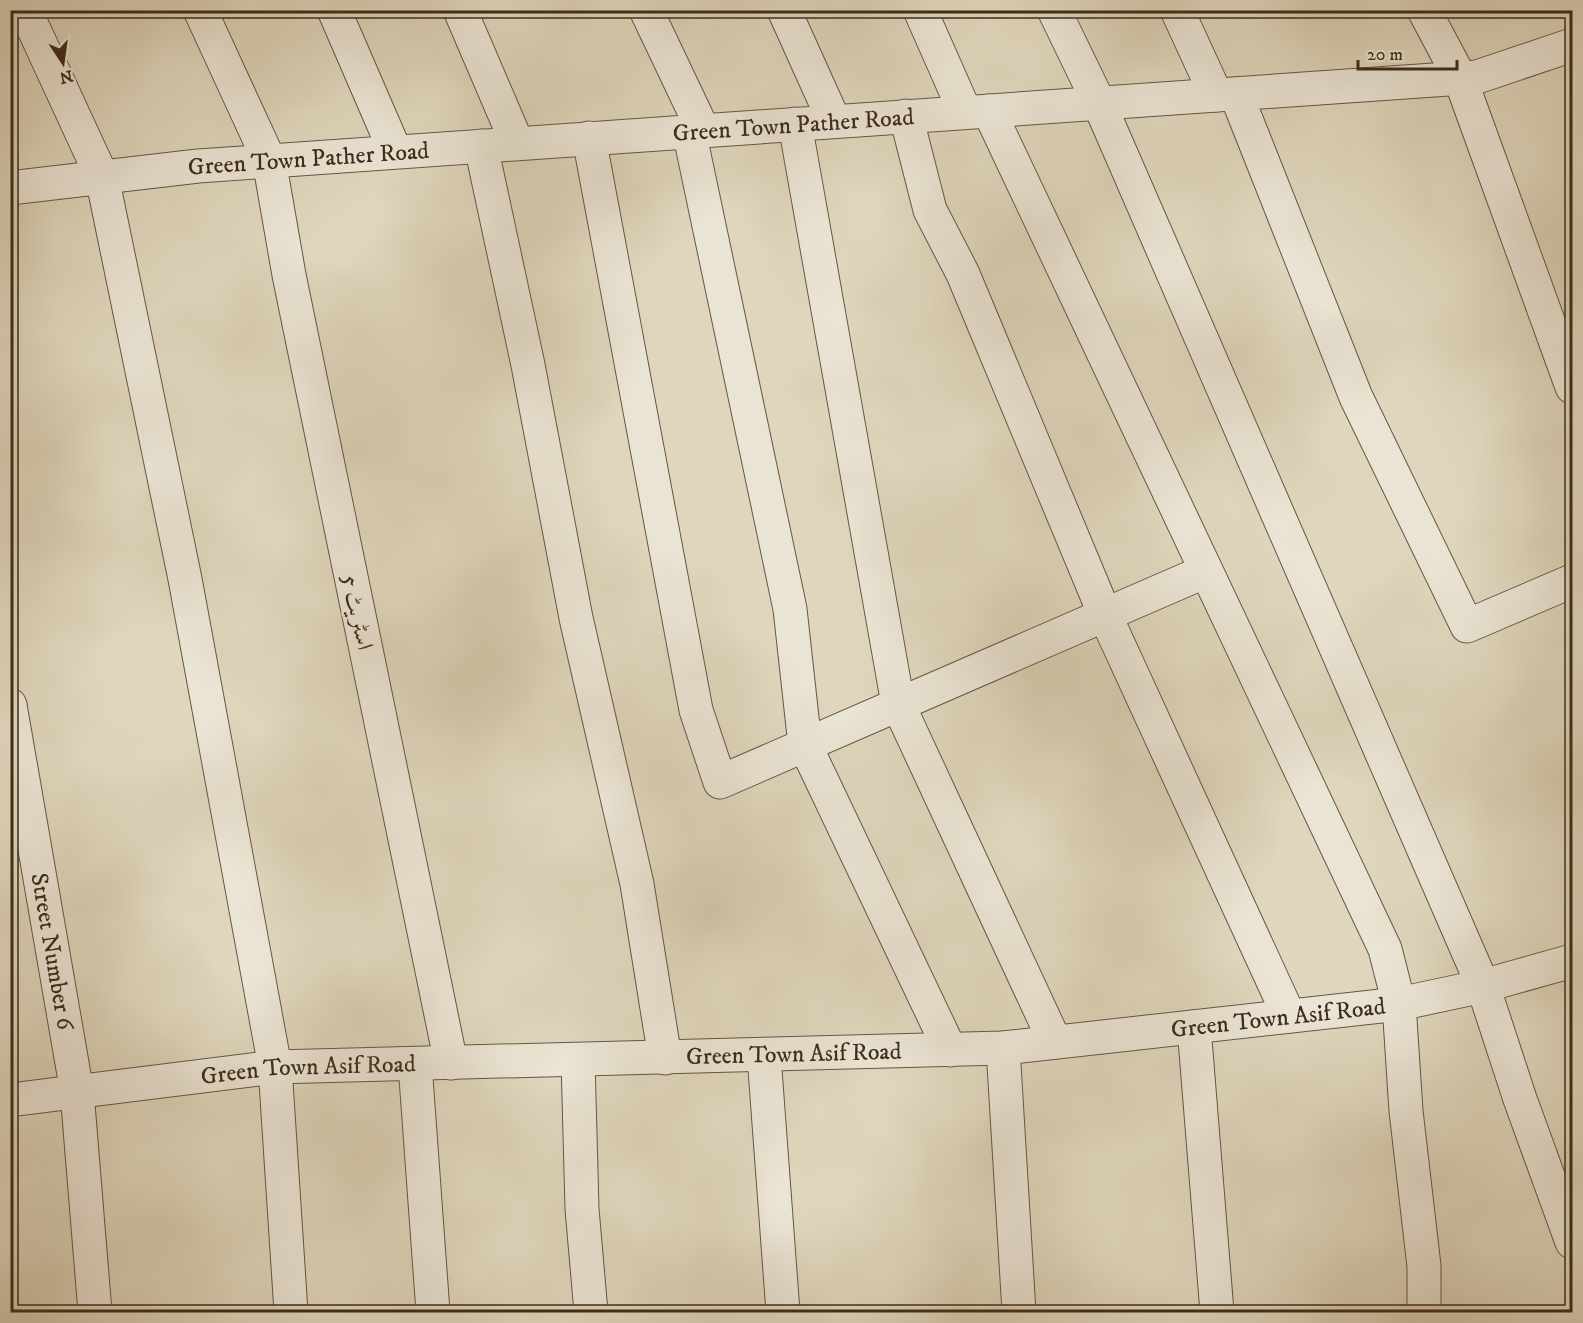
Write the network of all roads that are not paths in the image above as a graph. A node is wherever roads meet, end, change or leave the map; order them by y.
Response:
1 (25, 10) edge
2 (200, 10) edge
3 (334, 10) edge
4 (460, 10) edge
5 (646, 10) edge
6 (784, 10) edge
7 (920, 10) edge
8 (1054, 10) edge
9 (1177, 10) edge
10 (1424, 10) edge
11 (1572, 45) edge
12 (1460, 78) junction
13 (1226, 94) junction
14 (1099, 103) junction
15 (977, 111) junction
16 (906, 116) junction
17 (834, 122) junction
18 (795, 124) junction
19 (696, 131) junction
20 (589, 138) junction
21 (517, 143) junction
22 (482, 146) junction
23 (395, 152) junction
24 (269, 160) junction
25 (102, 177) junction
26 (10, 188) edge
27 (1572, 387) edge
28 (1206, 571) junction
29 (1572, 581) edge
30 (1105, 615) junction
31 (898, 704) junction
32 (10, 705) edge
33 (806, 745) junction
34 (1571, 964) edge
35 (1483, 986) junction
36 (1400, 1004) junction
37 (1289, 1016) junction
38 (1194, 1027) junction
39 (1055, 1042) junction
40 (1003, 1048) junction
41 (950, 1050) junction
42 (764, 1056) junction
43 (665, 1058) junction
44 (578, 1060) junction
45 (451, 1063) junction
46 (415, 1064) junction
47 (275, 1067) junction
48 (77, 1092) junction
49 (10, 1100) edge
50 (1572, 1242) edge
51 (95, 1312) edge
52 (291, 1312) edge
53 (433, 1312) edge
54 (591, 1312) edge
55 (783, 1312) edge
56 (1019, 1312) edge
57 (1217, 1312) edge
58 (1424, 1312) edge

1 - 25 street
2 - 24 street, اسٹریٹ 5
3 - 23 street
4 - 21 street
5 - 19 street
6 - 17 street
7 - 15 street
8 - 14 street
9 - 13 street
10 - 12 street
11 - 12 street, Green Town Pather Road
12 - 13 street, Green Town Pather Road
12 - 27 street
13 - 14 street, Green Town Pather Road
13 - 29 street
14 - 15 street, Green Town Pather Road
14 - 35 street
15 - 16 street, Green Town Pather Road
15 - 28 street
16 - 17 street, Green Town Pather Road
16 - 30 street
17 - 18 street, Green Town Pather Road
18 - 19 street, Green Town Pather Road
18 - 31 street
19 - 20 street, Green Town Pather Road
19 - 33 street
20 - 21 street, Green Town Pather Road
20 - 33 street
21 - 22 street, Green Town Pather Road
22 - 23 street, Green Town Pather Road
22 - 43 street
23 - 24 street, Green Town Pather Road
24 - 25 street, Green Town Pather Road
24 - 45 street, اسٹریٹ 5
25 - 26 street, Green Town Pather Road
25 - 47 street
28 - 30 street
28 - 36 street
30 - 31 street
30 - 37 street
31 - 33 street
31 - 39 street
32 - 48 street, Street Number 6
33 - 41 street
34 - 35 street, Green Town Asif Road
35 - 36 street, Green Town Asif Road
35 - 50 street
36 - 37 street, Green Town Asif Road
36 - 58 street
37 - 38 street, Green Town Asif Road
38 - 39 street, Green Town Asif Road
38 - 57 street
39 - 40 street, Green Town Asif Road
40 - 41 street, Green Town Asif Road
40 - 56 street
41 - 42 street, Green Town Asif Road
42 - 43 street, Green Town Asif Road
42 - 55 street
43 - 44 street, Green Town Asif Road
44 - 45 street, Green Town Asif Road
44 - 54 street
45 - 46 street, Green Town Asif Road
46 - 47 street, Green Town Asif Road
46 - 53 street
47 - 48 street, Green Town Asif Road
47 - 52 street
48 - 49 street, Green Town Asif Road
48 - 51 street, Street Number 6

